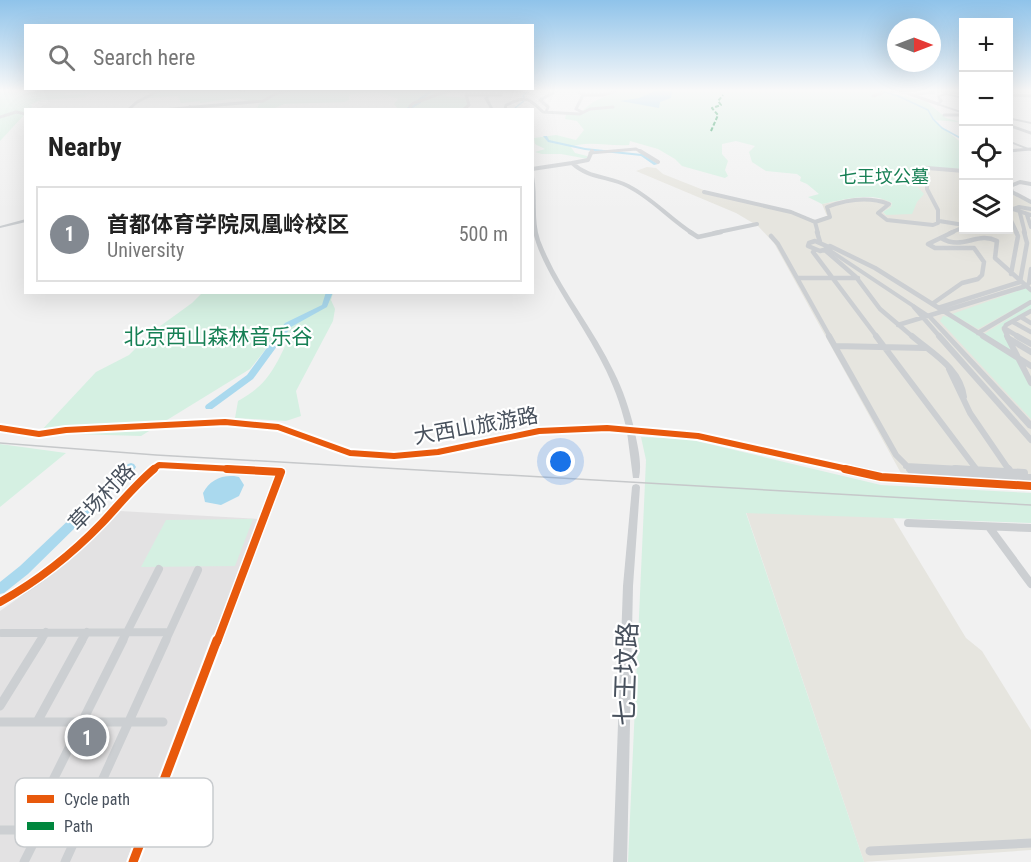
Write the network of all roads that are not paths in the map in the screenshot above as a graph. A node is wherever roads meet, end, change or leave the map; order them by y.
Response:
1 (1013, 143) edge
2 (1030, 150) edge
3 (1013, 151) edge
4 (658, 162) dead end
5 (572, 163) junction
6 (534, 169) edge
7 (959, 171) edge
8 (1031, 184) edge
9 (704, 192) dead end
10 (1013, 196) edge
11 (1013, 204) edge
12 (1030, 204) edge
13 (534, 207) edge
14 (1019, 207) junction
15 (1020, 213) junction
16 (1029, 215) edge
17 (534, 219) edge
18 (24, 221) edge
19 (939, 221) junction
20 (815, 222) junction
21 (757, 224) dead end
22 (959, 225) edge
23 (1013, 225) edge
24 (0, 227) edge
25 (1031, 227) edge
26 (959, 228) edge
27 (771, 236) dead end
28 (941, 238) junction
29 (820, 242) junction
30 (828, 249) junction
31 (815, 250) junction
32 (999, 261) junction
33 (1013, 264) junction
34 (1031, 269) edge
35 (1011, 274) junction
36 (797, 278) junction
37 (858, 278) junction
38 (833, 279) junction
39 (1021, 280) junction
40 (1029, 280) junction
41 (1028, 288) edge
42 (1031, 302) edge
43 (932, 304) junction
44 (938, 308) junction
45 (946, 313) junction
46 (927, 318) junction
47 (1025, 318) edge
48 (898, 325) junction
49 (1005, 327) junction
50 (1031, 330) edge
51 (978, 333) junction
52 (1031, 339) edge
53 (1010, 341) junction
54 (1031, 344) edge
55 (835, 346) junction
56 (884, 347) junction
57 (926, 348) junction
58 (1031, 354) edge
59 (1019, 359) junction
60 (1030, 365) edge
61 (1031, 383) edge
62 (1031, 426) edge
63 (0, 428) edge
64 (631, 431) junction
65 (1031, 440) edge
66 (905, 466) junction
67 (281, 471) joint
68 (977, 471) junction
69 (1011, 472) junction
70 (1031, 476) edge
71 (1031, 486) edge
72 (908, 523) dead end
73 (989, 527) junction
74 (1031, 528) edge
75 (159, 569) dead end
76 (198, 570) dead end
77 (1031, 584) edge
78 (0, 602) edge
79 (46, 632) junction
80 (87, 632) junction
81 (128, 632) junction
82 (169, 632) junction
83 (2, 633) dead end
84 (0, 706) edge
85 (0, 722) edge
86 (37, 722) junction
87 (82, 722) junction
88 (128, 722) junction
89 (163, 722) dead end
90 (57, 778) edge
91 (103, 778) edge
92 (165, 778) edge
93 (1031, 843) edge
94 (29, 847) edge
95 (71, 847) edge
96 (139, 847) edge
97 (870, 851) dead end
98 (24, 862) edge
99 (64, 862) edge
100 (133, 862) edge
101 (620, 862) edge

1 - 2 street
2 - 3 street
4 - 5 street
5 - 6 street
5 - 21 street
7 - 19 street
8 - 12 street
9 - 20 street
10 - 12 street
11 - 14 street
12 - 14 street
13 - 17 street, 七王坟路
14 - 15 street
15 - 16 street
15 - 39 street
16 - 25 street
17 - 64 street, 七王坟路
18 - 24 street
19 - 20 street
19 - 22 street
20 - 29 street
23 - 33 street
26 - 28 street
27 - 36 street
28 - 32 street
28 - 43 street
29 - 30 street
29 - 31 street
30 - 31 street
30 - 37 street
30 - 43 street
30 - 46 street
31 - 38 street
32 - 33 street
32 - 35 street
33 - 35 street
34 - 40 street
35 - 39 street
36 - 38 street
36 - 55 street
37 - 38 street
37 - 48 street
38 - 56 street
39 - 40 street
39 - 41 street
39 - 44 street
40 - 41 street
41 - 45 street
42 - 51 street
43 - 44 street
44 - 45 street
45 - 46 street
45 - 51 street
46 - 48 street
46 - 62 street
46 - 65 street
47 - 49 street
47 - 50 street
48 - 57 street
49 - 52 street
49 - 53 street
49 - 54 street
51 - 59 street
53 - 58 street
53 - 59 street
55 - 56 street
55 - 66 street
56 - 57 street
56 - 68 street
57 - 69 street
59 - 60 street
59 - 61 street
63 - 64 street, 大西山旅游路
64 - 71 street, 大西山旅游路
64 - 101 street, 七王坟路
66 - 68 street
66 - 70 street
67 - 78 street, 草场村路
67 - 92 street
68 - 69 street
69 - 70 street
72 - 73 street
73 - 74 street
73 - 77 street
75 - 81 street
76 - 82 street
79 - 80 street
79 - 83 street
79 - 84 street
80 - 81 street
80 - 86 street
81 - 82 street
81 - 87 street
82 - 88 street
85 - 86 street
86 - 87 street
87 - 88 street
87 - 90 street
88 - 89 street
88 - 91 street
93 - 97 street
94 - 98 street
95 - 99 street
96 - 100 street

